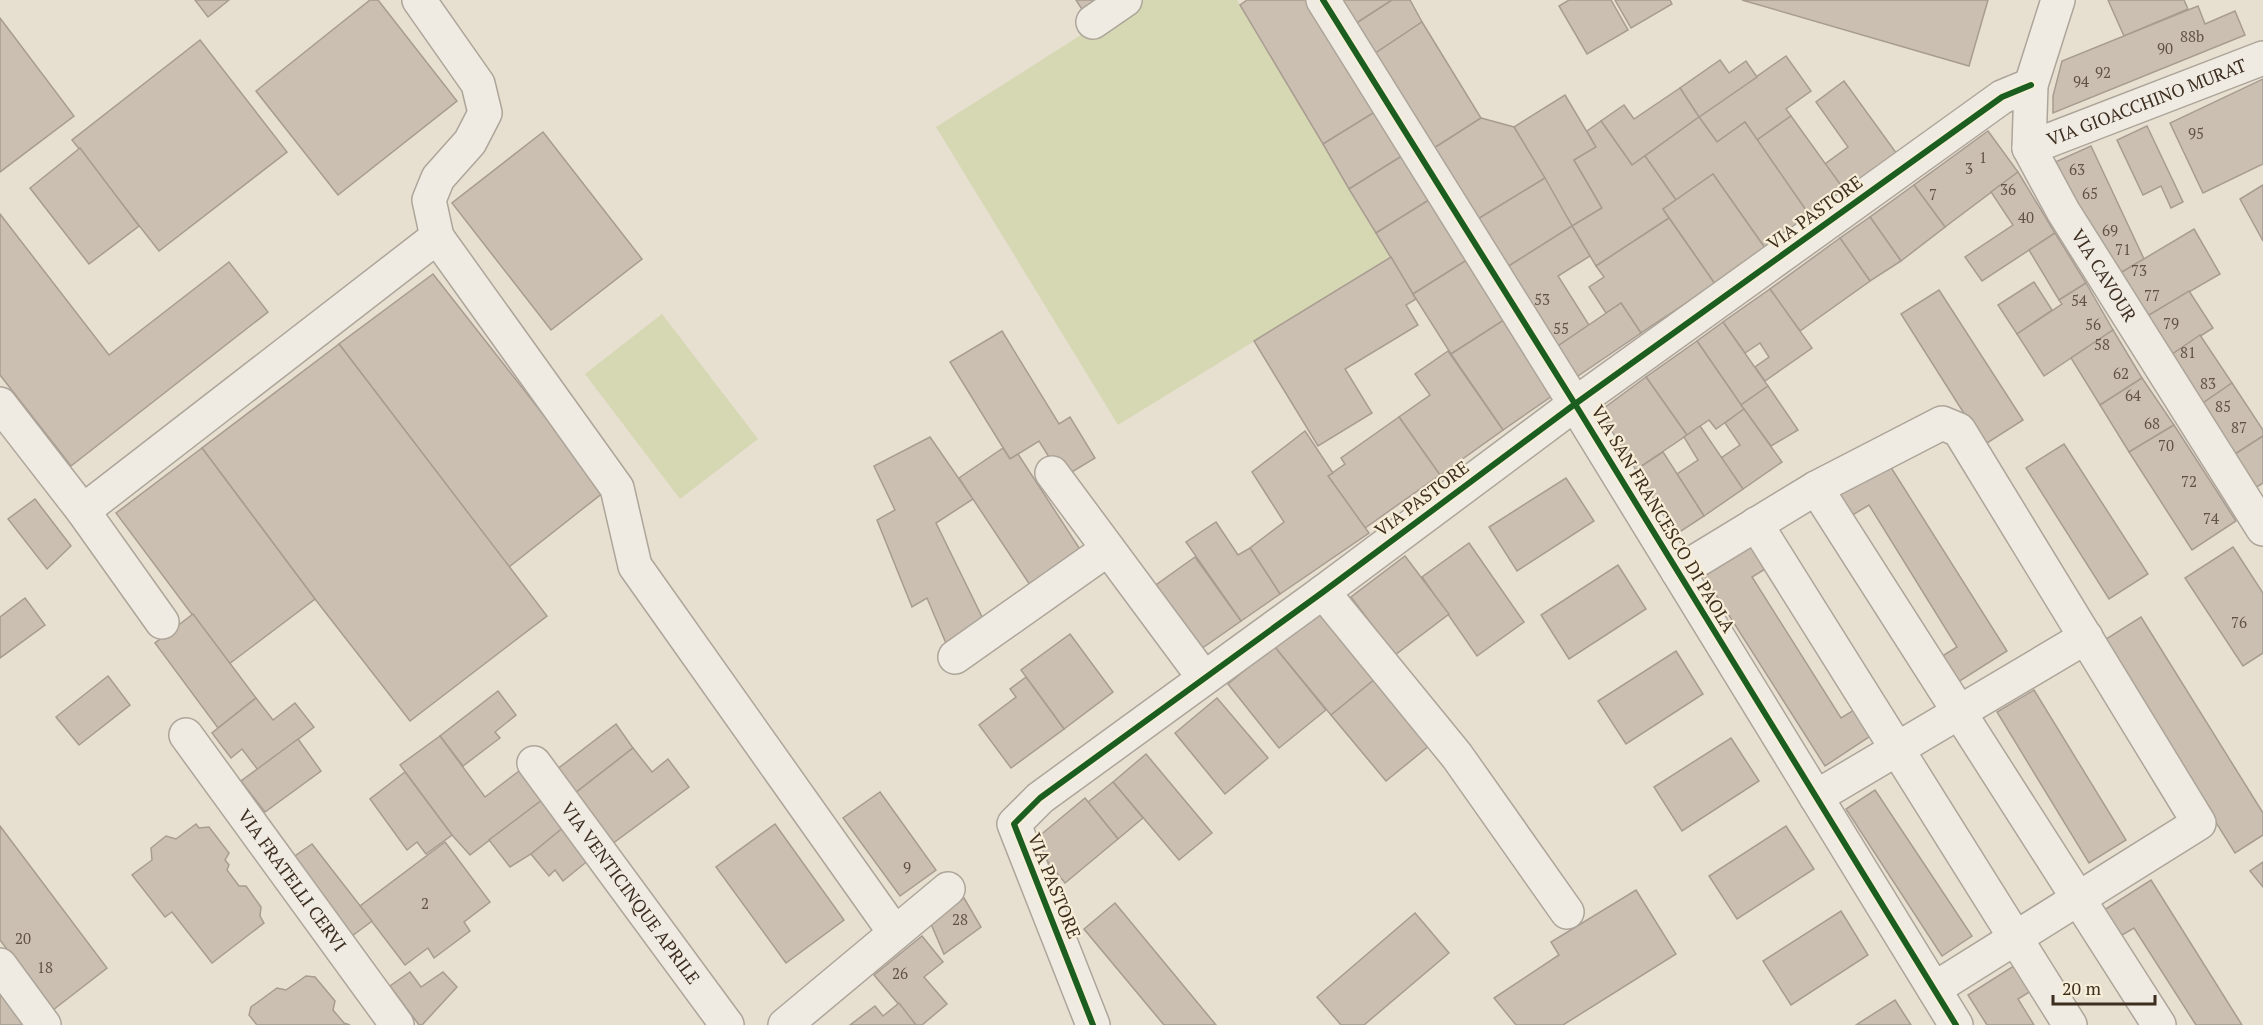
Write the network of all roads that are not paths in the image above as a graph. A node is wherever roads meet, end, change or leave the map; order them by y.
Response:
1 (419, 0) edge
2 (1125, 0) edge
3 (1323, 0) edge
4 (2058, 0) edge
5 (1093, 22) dead end
6 (2263, 58) edge
7 (2031, 85) junction
8 (2030, 148) junction
9 (436, 237) junction
10 (0, 404) edge
11 (1575, 404) junction
12 (1052, 473) dead end
13 (1816, 488) junction
14 (82, 511) junction
15 (1756, 524) junction
16 (2263, 529) edge
17 (1108, 549) junction
18 (1678, 572) junction
19 (1323, 592) junction
20 (162, 622) dead end
21 (2086, 637) junction
22 (955, 657) dead end
23 (1204, 678) junction
24 (1959, 712) junction
25 (186, 735) dead end
26 (1899, 749) junction
27 (534, 763) dead end
28 (1816, 797) junction
29 (948, 889) dead end
30 (2078, 900) junction
31 (1567, 912) dead end
32 (895, 933) junction
33 (2016, 938) junction
34 (0, 965) edge
35 (1934, 989) junction
36 (44, 1025) edge
37 (397, 1025) edge
38 (727, 1025) edge
39 (785, 1025) edge
40 (1093, 1025) edge
41 (1956, 1025) edge
42 (2070, 1025) edge
43 (2159, 1025) edge

1 - 9 street
2 - 5 street
3 - 11 street, VIA SAN FRANCESCO DI PAOLA
4 - 7 street, VIA CAVOUR
6 - 8 street, VIA GIOACCHINO MURAT
7 - 8 street, VIA CAVOUR
7 - 11 street, VIA PASTORE
8 - 16 street, VIA CAVOUR
9 - 14 street
9 - 32 street
10 - 14 street
11 - 18 street, VIA SAN FRANCESCO DI PAOLA
11 - 19 street, VIA PASTORE
12 - 17 street
13 - 15 street
13 - 21 street
13 - 24 street
14 - 20 street
15 - 18 street
15 - 26 street
17 - 22 street
17 - 23 street
18 - 28 street, VIA SAN FRANCESCO DI PAOLA
19 - 23 street, VIA PASTORE
19 - 31 street
21 - 24 street
21 - 30 street
23 - 40 street, VIA PASTORE
24 - 26 street
24 - 30 street
25 - 37 street, VIA FRATELLI CERVI
26 - 28 street
26 - 33 street
27 - 38 street, VIA VENTICINQUE APRILE
28 - 35 street, VIA SAN FRANCESCO DI PAOLA
29 - 32 street
30 - 33 street
30 - 43 street
32 - 39 street
33 - 35 street
33 - 42 street
34 - 36 street
35 - 41 street, VIA SAN FRANCESCO DI PAOLA

